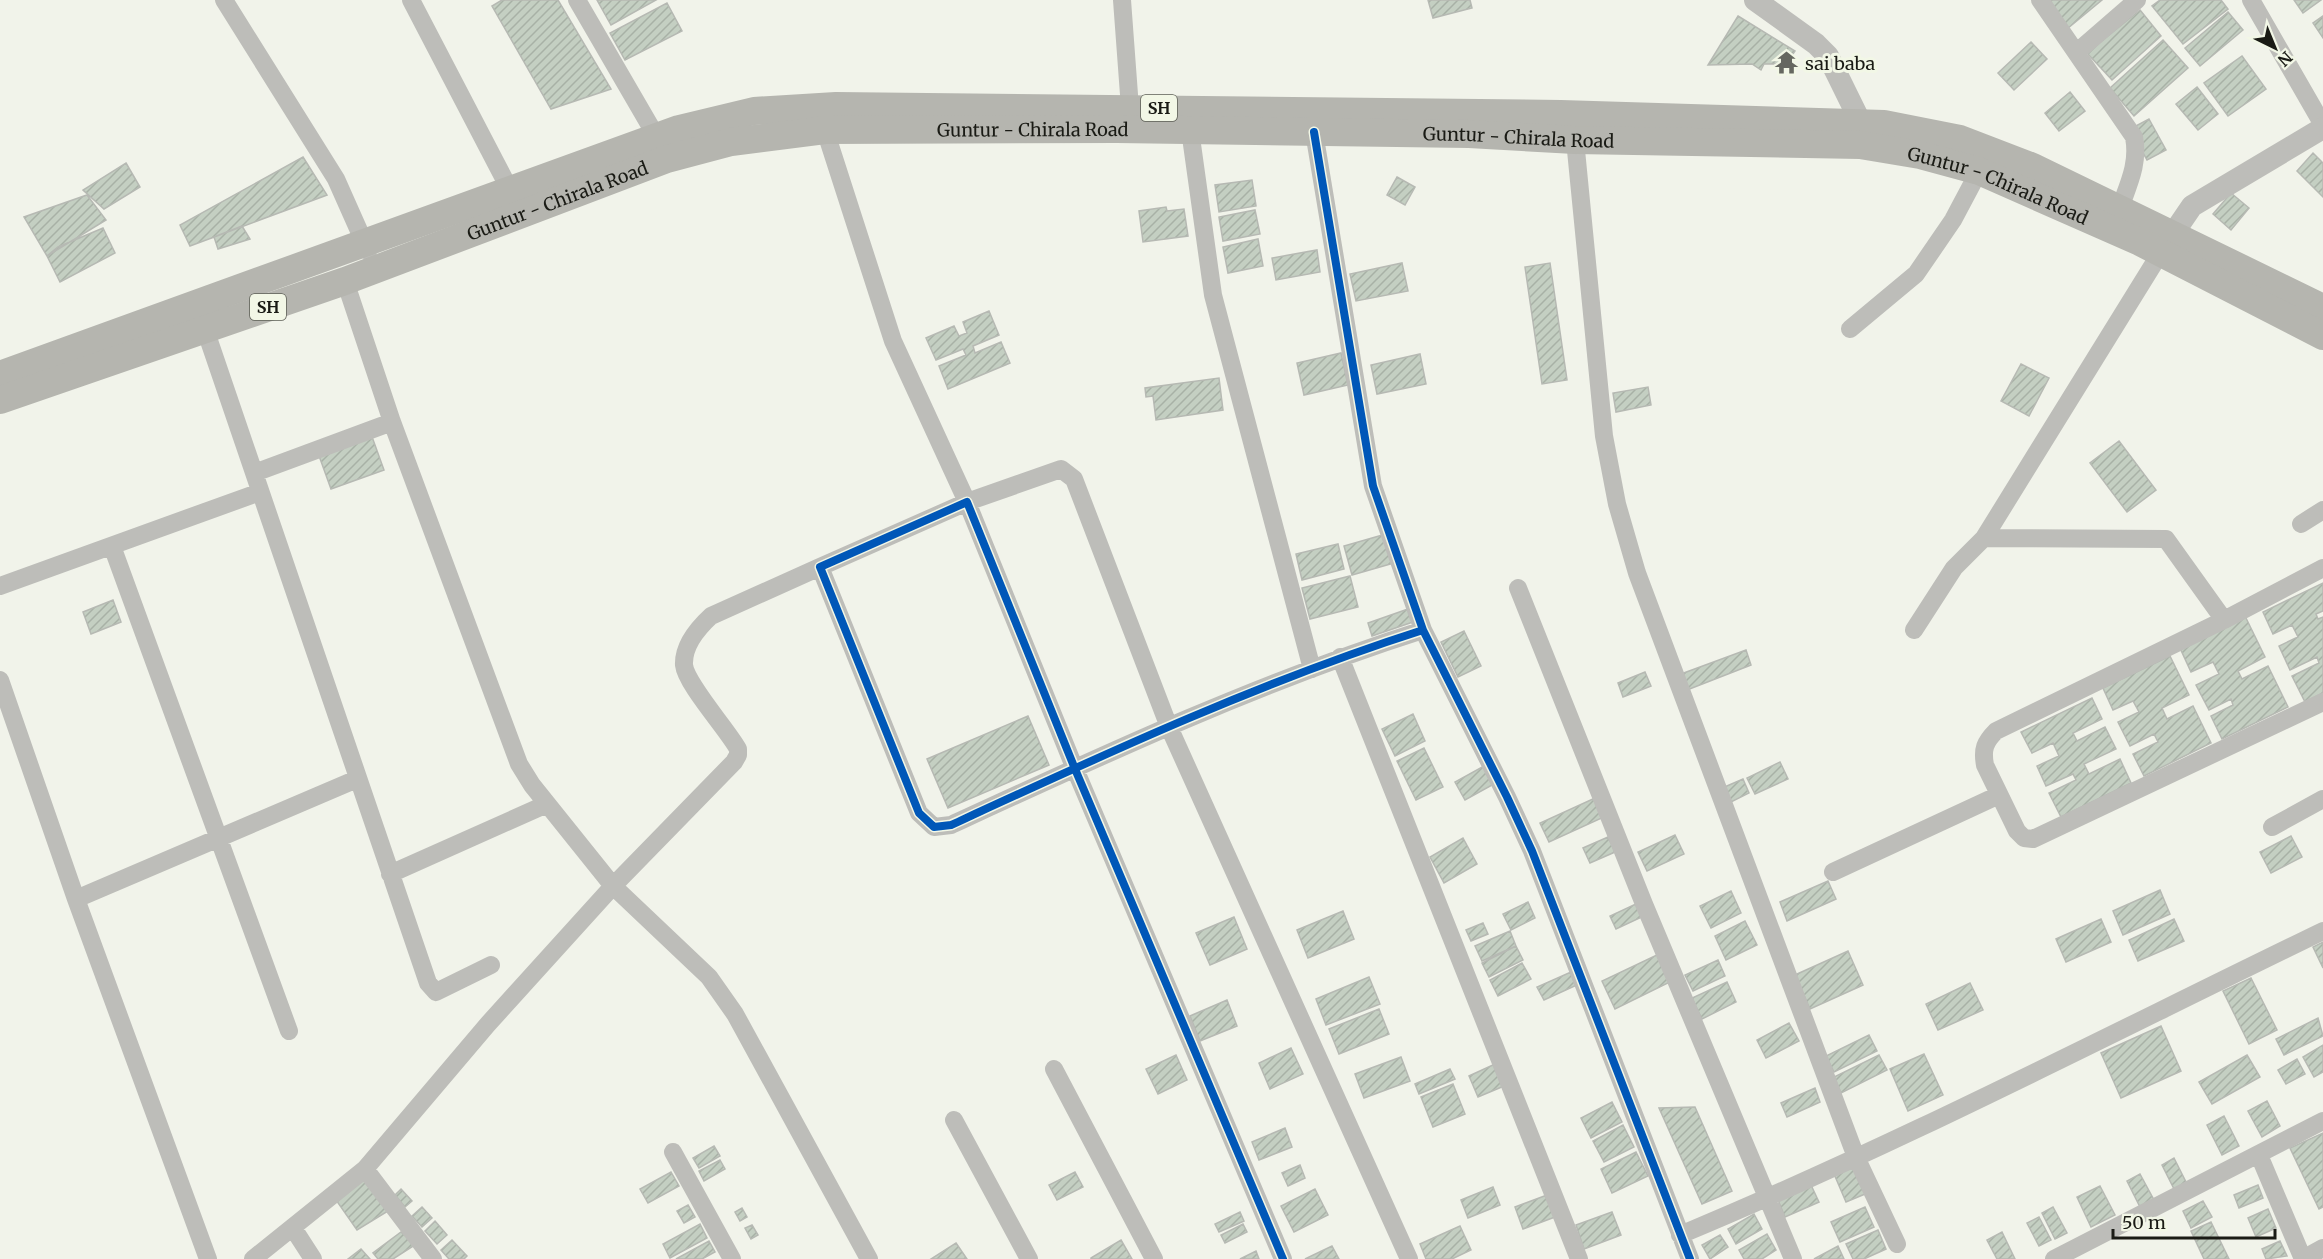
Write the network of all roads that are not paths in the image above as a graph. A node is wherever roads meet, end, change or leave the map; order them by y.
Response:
1 (224, 0) edge
2 (411, 0) edge
3 (577, 0) edge
4 (1122, 0) edge
5 (1755, 0) edge
6 (2040, 0) edge
7 (2137, 0) edge
8 (2251, 0) edge
9 (2077, 52) junction
10 (1130, 108) junction
11 (2323, 126) edge
12 (825, 130) junction
13 (1190, 130) junction
14 (1314, 132) junction
15 (1860, 133) junction
16 (656, 136) junction
17 (1575, 140) junction
18 (1979, 171) junction
19 (510, 190) junction
20 (2120, 208) junction
21 (2166, 243) junction
22 (370, 257) junction
23 (345, 281) junction
24 (2323, 308) edge
25 (205, 329) junction
26 (1850, 329) dead end
27 (2323, 336) edge
28 (0, 375) edge
29 (0, 400) edge
30 (392, 422) junction
31 (254, 473) junction
32 (261, 492) junction
33 (967, 502) junction
34 (2323, 510) edge
35 (2301, 524) dead end
36 (1984, 538) junction
37 (112, 546) junction
38 (820, 567) junction
39 (2323, 568) edge
40 (0, 586) edge
41 (1518, 588) dead end
42 (2224, 620) junction
43 (1423, 630) junction
44 (1914, 630) dead end
45 (1340, 657) junction
46 (1312, 669) junction
47 (0, 680) edge
48 (2323, 702) edge
49 (1169, 726) junction
50 (1074, 769) junction
51 (357, 779) junction
52 (1999, 795) junction
53 (2323, 799) edge
54 (548, 804) junction
55 (2272, 826) dead end
56 (219, 838) junction
57 (1833, 872) dead end
58 (390, 874) junction
59 (613, 886) junction
60 (76, 899) junction
61 (2323, 931) edge
62 (491, 965) dead end
63 (289, 1031) dead end
64 (1054, 1069) dead end
65 (954, 1120) dead end
66 (2323, 1122) edge
67 (673, 1152) dead end
68 (2259, 1155) junction
69 (1856, 1156) junction
70 (365, 1169) junction
71 (1766, 1199) junction
72 (293, 1228) junction
73 (1680, 1235) junction
74 (1897, 1244) dead end
75 (2323, 1248) edge
76 (208, 1259) edge
77 (253, 1259) edge
78 (312, 1259) edge
79 (433, 1259) edge
80 (732, 1259) edge
81 (869, 1259) edge
82 (1029, 1259) edge
83 (1154, 1259) edge
84 (1283, 1259) edge
85 (1409, 1259) edge
86 (1579, 1259) edge
87 (1690, 1259) edge
88 (1793, 1259) edge
89 (2054, 1259) edge
90 (2303, 1259) edge

1 - 22 street
2 - 19 street
3 - 16 street
4 - 10 street
5 - 15 street
6 - 9 street
7 - 9 street
8 - 11 street
9 - 20 street
10 - 15 main road, Guntur - Chirala Road / SH
10 - 16 main road, Guntur - Chirala Road / SH
11 - 21 street
12 - 13 main road, Guntur - Chirala Road / SH
12 - 22 main road, Guntur - Chirala Road / SH
12 - 33 street
13 - 14 main road, Guntur - Chirala Road / SH
13 - 46 street
14 - 17 main road, Guntur - Chirala Road / SH
14 - 43 street
15 - 17 main road, Guntur - Chirala Road / SH
15 - 18 main road, Guntur - Chirala Road / SH
15 - 20 main road, Guntur - Chirala Road / SH
16 - 19 main road, Guntur - Chirala Road / SH
17 - 69 street
18 - 21 main road, Guntur - Chirala Road / SH
18 - 26 street
19 - 22 main road, Guntur - Chirala Road / SH
20 - 21 main road, Guntur - Chirala Road / SH
21 - 24 main road, Guntur - Chirala Road / SH
21 - 27 main road, Guntur - Chirala Road / SH
21 - 36 street
22 - 23 main road, Guntur - Chirala Road / SH
22 - 28 main road, Guntur - Chirala Road / SH
23 - 25 main road, Guntur - Chirala Road / SH
23 - 30 street
25 - 29 main road, Guntur - Chirala Road / SH
25 - 31 street
30 - 31 street
30 - 54 street
31 - 32 street
32 - 37 street
32 - 51 street
33 - 38 street
33 - 49 street
33 - 50 street
34 - 35 street
36 - 42 street
36 - 44 street
37 - 40 street
37 - 56 street
38 - 50 street
38 - 59 street
39 - 42 street
41 - 71 street
42 - 52 street
43 - 45 street
43 - 73 street
45 - 46 street
45 - 86 street
46 - 49 street
47 - 60 street
48 - 52 street
49 - 50 street
49 - 85 street
50 - 84 street
51 - 56 street
51 - 58 street
52 - 57 street
53 - 55 street
54 - 58 street
54 - 59 street
56 - 60 street
56 - 63 street
58 - 62 street
59 - 70 street
59 - 81 street
60 - 76 street
61 - 69 street
64 - 83 street
65 - 82 street
66 - 68 street
67 - 80 street
68 - 89 street
68 - 90 street
69 - 71 street
69 - 74 street
70 - 72 street
70 - 79 street
71 - 73 street
71 - 88 street
72 - 77 street
72 - 78 street
73 - 87 street
75 - 90 street

